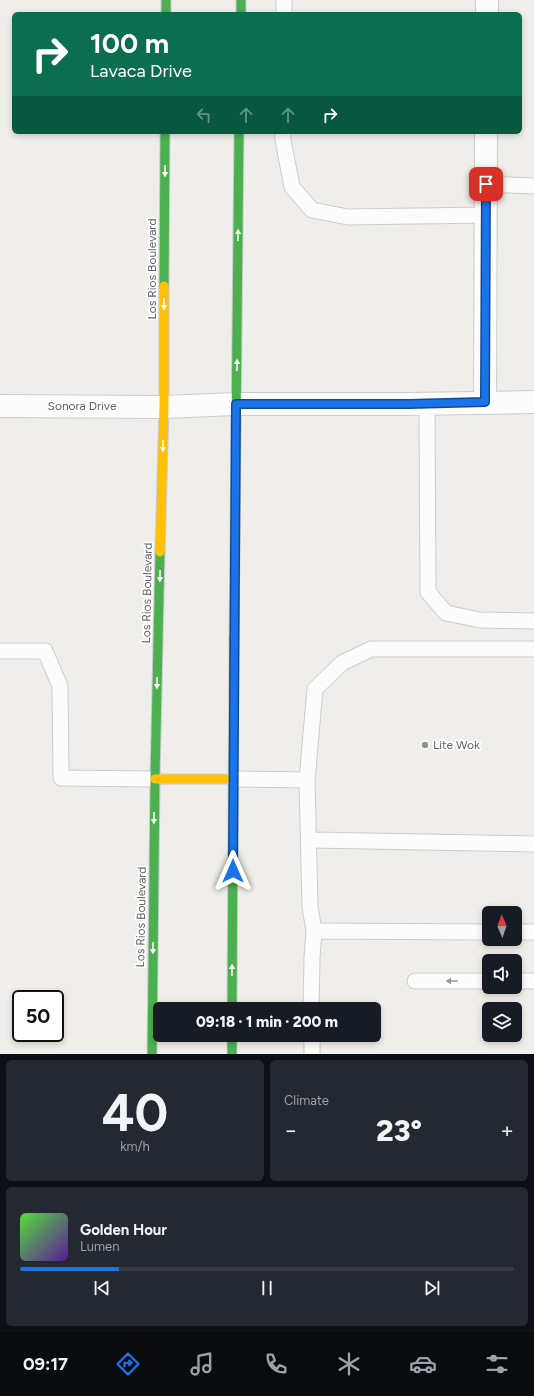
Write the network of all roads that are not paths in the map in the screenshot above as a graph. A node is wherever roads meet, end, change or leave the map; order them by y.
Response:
1 (166, 0) edge
2 (241, 0) edge
3 (284, 0) edge
4 (487, 0) edge
5 (166, 12) edge
6 (241, 12) edge
7 (284, 12) edge
8 (487, 12) edge
9 (165, 134) edge
10 (239, 134) edge
11 (283, 134) edge
12 (486, 134) edge
13 (486, 184) junction
14 (534, 186) edge
15 (486, 215) junction
16 (485, 402) junction
17 (534, 402) edge
18 (236, 404) junction
19 (427, 404) junction
20 (0, 406) edge
21 (164, 407) junction
22 (534, 621) edge
23 (534, 649) edge
24 (0, 651) edge
25 (155, 779) junction
26 (233, 779) junction
27 (307, 780) junction
28 (309, 840) junction
29 (534, 844) edge
30 (314, 931) junction
31 (482, 932) edge
32 (522, 932) edge
33 (534, 932) edge
34 (415, 981) dead end
35 (482, 981) edge
36 (522, 981) edge
37 (534, 982) edge
38 (232, 1002) edge
39 (311, 1002) edge
40 (232, 1042) edge
41 (312, 1042) edge
42 (152, 1054) edge
43 (232, 1054) edge
44 (312, 1054) edge

1 - 5 main road
2 - 6 main road
3 - 7 lane
4 - 8 street
9 -> 21 main road, Los Rios Boulevard
18 -> 10 main road
11 - 15 lane
12 - 13 street
13 - 14 lane
13 - 15 street
15 - 16 street
16 - 17 street, Sonora Drive
16 - 19 street, Sonora Drive
18 - 19 street, Sonora Drive
18 - 21 street, Sonora Drive
18 - 26 main road
19 - 22 lane
20 - 21 street, Sonora Drive
21 -> 25 main road, Los Rios Boulevard
23 - 27 lane
24 - 25 lane
25 - 26 main road
25 -> 42 main road, Los Rios Boulevard
26 - 27 lane
38 -> 26 main road
27 - 28 lane
28 - 29 lane
28 - 30 lane
30 - 31 lane
30 - 39 lane
32 - 33 lane
35 -> 34 lane
36 - 37 lane
40 - 43 main road
41 - 44 lane

